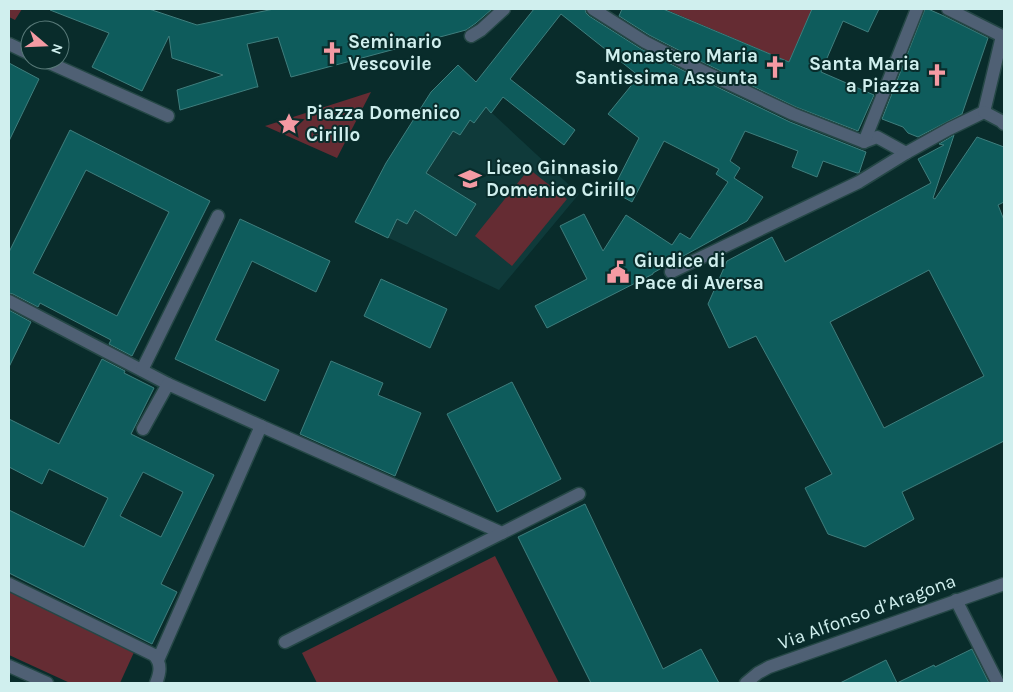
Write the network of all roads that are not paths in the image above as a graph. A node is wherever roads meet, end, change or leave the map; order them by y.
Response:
1 (504, 9) edge
2 (593, 9) edge
3 (916, 9) edge
4 (948, 9) edge
5 (1003, 34) edge
6 (471, 36) dead end
7 (65, 70) edge
8 (984, 112) junction
9 (168, 116) dead end
10 (1004, 124) edge
11 (864, 142) junction
12 (906, 153) junction
13 (218, 216) dead end
14 (672, 272) dead end
15 (9, 301) edge
16 (142, 370) junction
17 (168, 384) junction
18 (261, 426) junction
19 (143, 429) dead end
20 (579, 494) dead end
21 (502, 533) junction
22 (9, 584) edge
23 (1004, 584) edge
24 (956, 600) junction
25 (285, 642) dead end
26 (158, 660) junction
27 (9, 666) edge
28 (47, 683) edge
29 (156, 683) edge
30 (746, 683) edge
31 (998, 683) edge

1 - 6 street
2 - 11 street
3 - 11 street
4 - 5 street
5 - 8 street
7 - 9 street
8 - 10 street
8 - 12 street
11 - 12 street
12 - 14 street
13 - 16 street
15 - 16 street
16 - 17 street
17 - 18 street
17 - 19 street
18 - 21 street
18 - 26 street
20 - 21 street
21 - 25 street
22 - 26 street
23 - 24 street, Via Alfonso d’Aragona
24 - 30 street, Via Alfonso d’Aragona
24 - 31 street
26 - 29 street
27 - 28 street

